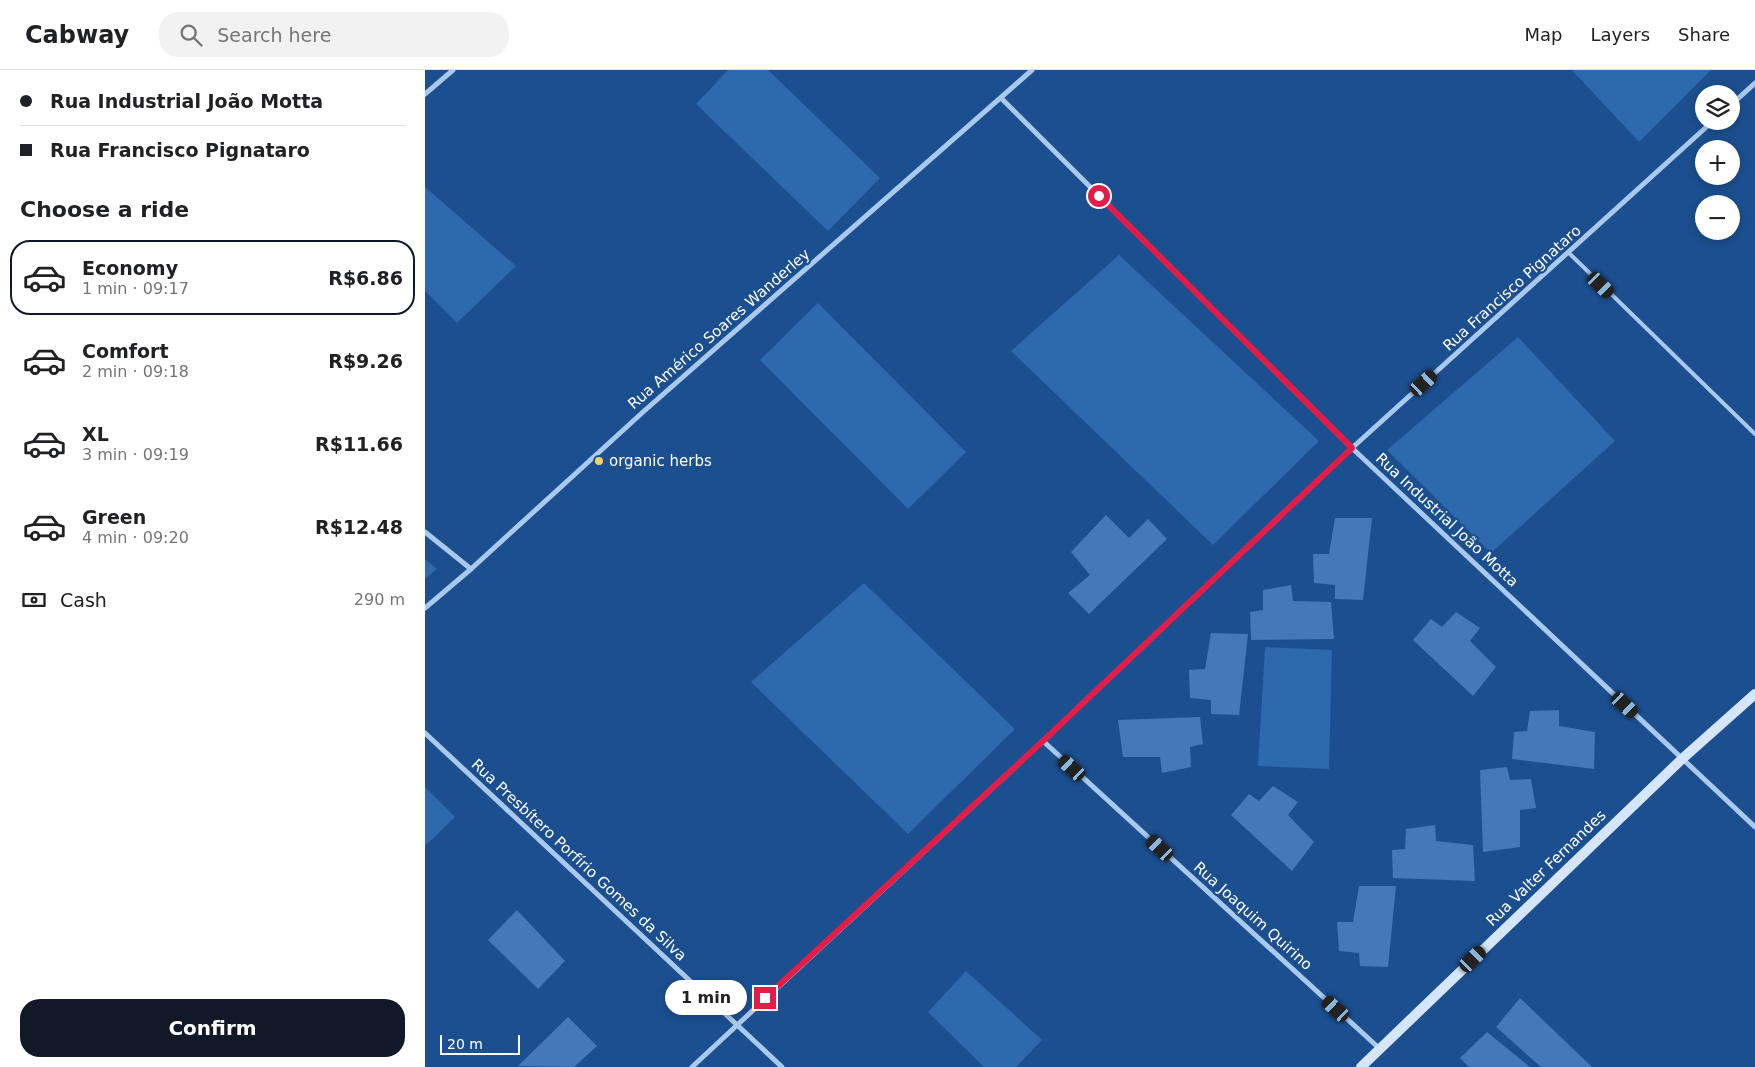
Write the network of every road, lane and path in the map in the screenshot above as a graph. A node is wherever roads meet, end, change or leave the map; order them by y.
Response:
1 (453, 70) edge
2 (1032, 70) edge
3 (1755, 83) edge
4 (425, 94) edge
5 (1740, 97) edge
6 (1001, 98) junction
7 (1703, 130) edge
8 (1569, 253) junction
9 (1755, 434) edge
10 (1352, 448) junction
11 (425, 532) edge
12 (471, 569) junction
13 (425, 608) edge
14 (1755, 694) edge
15 (425, 733) edge
16 (1043, 741) junction
17 (1682, 759) junction
18 (1755, 827) edge
19 (736, 1025) junction
20 (1380, 1050) junction
21 (691, 1067) edge
22 (782, 1067) edge
23 (1361, 1067) edge

1 - 4 street
2 - 6 street, Rua Américo Soares Wanderley
3 - 5 street
6 - 10 street, Rua Industrial João Motta
6 - 12 street, Rua Américo Soares Wanderley
7 - 8 street, Rua Francisco Pignataro
8 - 9 lane
8 - 10 street, Rua Francisco Pignataro
10 - 16 street, Rua Francisco Pignataro
10 - 17 street, Rua Industrial João Motta
11 - 12 street
12 - 13 street, Rua Américo Soares Wanderley
14 - 17 main road, Rua Valter Fernandes
15 - 19 street, Rua Presbítero Porfírio Gomes da Silva
16 - 19 street, Rua Francisco Pignataro
16 - 20 street, Rua Joaquim Quirino
17 - 18 street, Rua Industrial João Motta
17 - 20 main road, Rua Valter Fernandes
19 - 21 street, Rua Francisco Pignataro
19 - 22 street, Rua Presbítero Porfírio Gomes da Silva
20 - 23 main road, Rua Valter Fernandes

